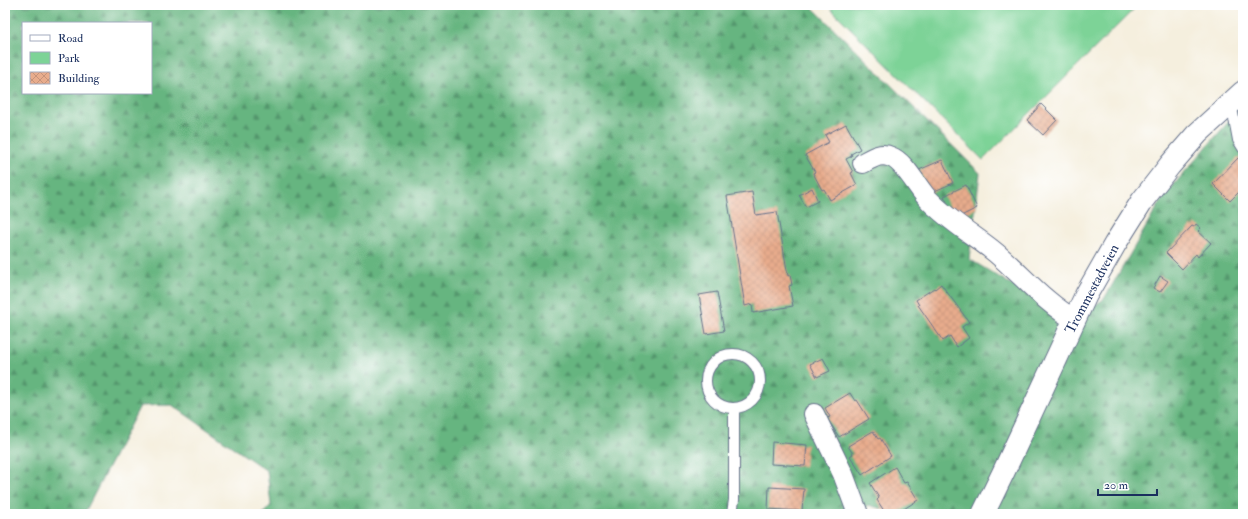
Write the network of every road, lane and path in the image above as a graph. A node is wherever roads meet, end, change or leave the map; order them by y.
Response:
1 (1237, 97) edge
2 (1243, 148) edge
3 (863, 163) dead end
4 (1075, 320) junction
5 (734, 408) junction
6 (814, 414) dead end
7 (732, 514) edge
8 (858, 514) edge
9 (983, 514) edge

1 - 2 lane
1 - 4 main road, Trommestadveien
3 - 4 street
4 - 9 main road, Trommestadveien
5 - 5 lane
5 - 7 lane
6 - 8 street

